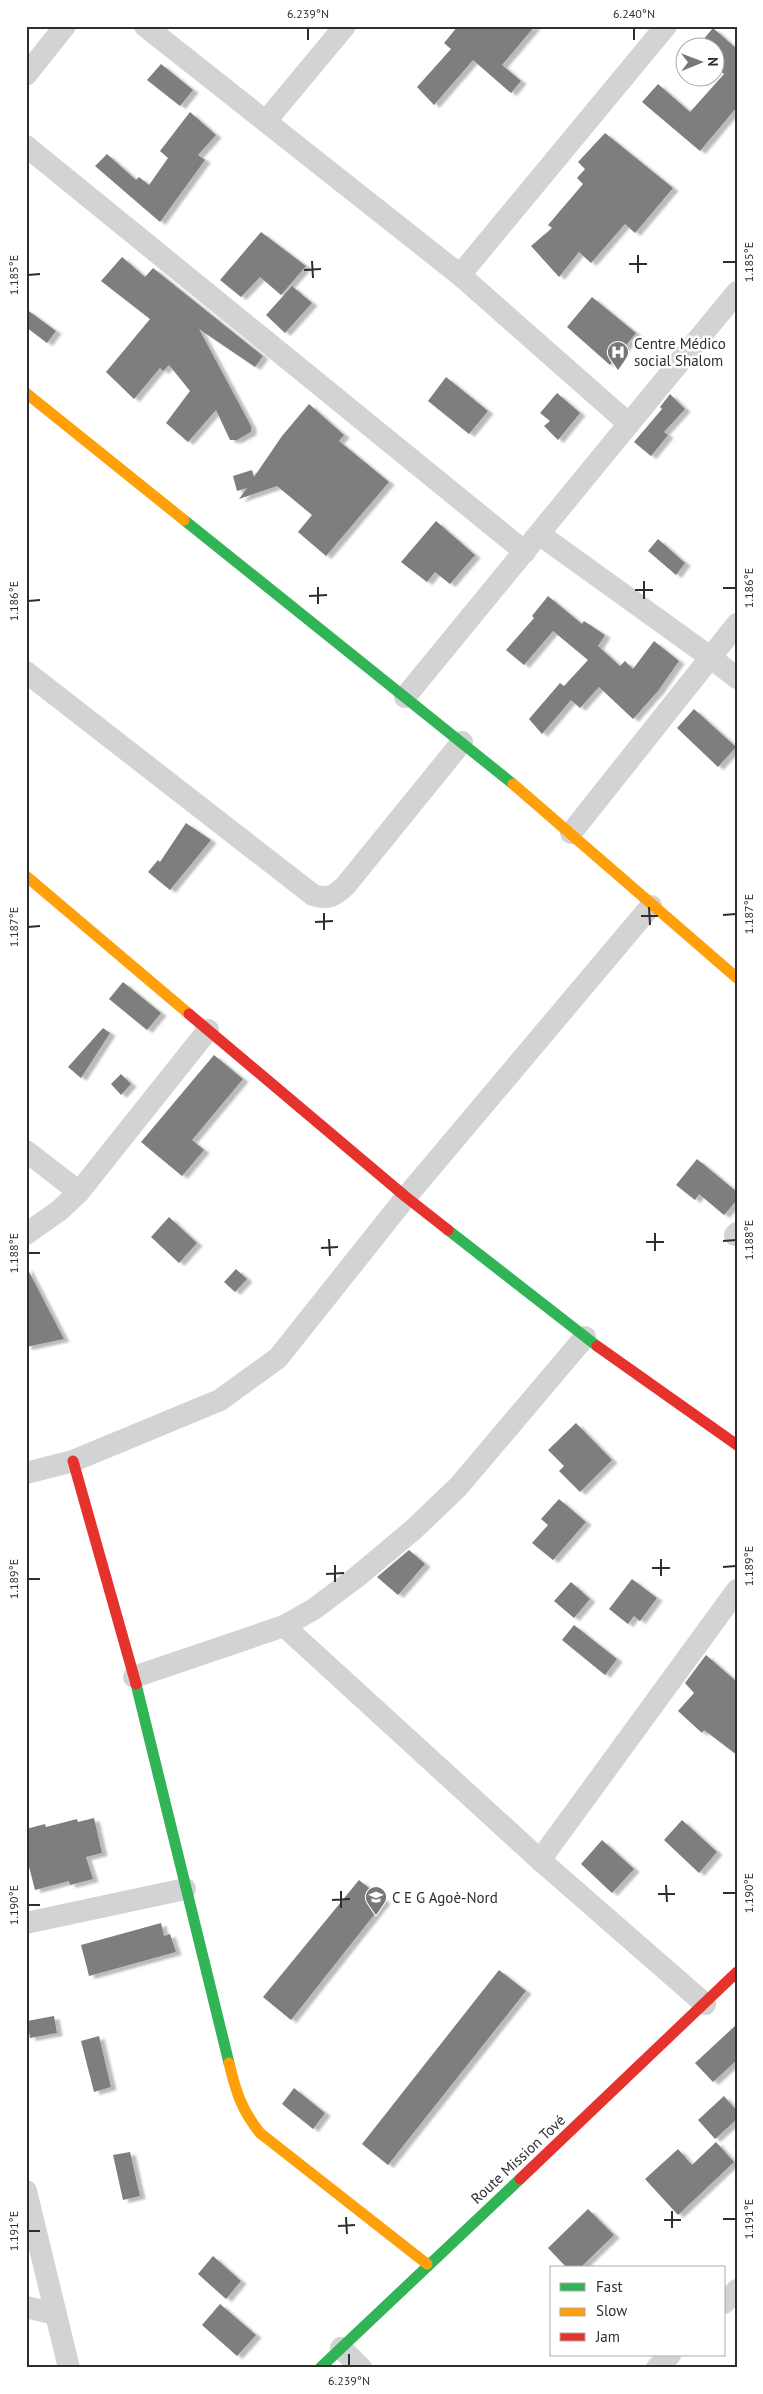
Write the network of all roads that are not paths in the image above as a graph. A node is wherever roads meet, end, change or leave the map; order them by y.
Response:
1 (65, 26) edge
2 (145, 26) edge
3 (345, 26) edge
4 (666, 26) edge
5 (26, 75) edge
6 (266, 121) junction
7 (26, 146) edge
8 (460, 275) junction
9 (737, 292) edge
10 (26, 394) edge
11 (629, 424) junction
12 (539, 534) junction
13 (524, 552) junction
14 (737, 624) edge
15 (710, 656) junction
16 (26, 672) edge
17 (737, 678) edge
18 (405, 697) junction
19 (462, 742) junction
20 (571, 833) junction
21 (26, 876) edge
22 (651, 906) junction
23 (737, 978) edge
24 (208, 1030) junction
25 (26, 1151) edge
26 (79, 1192) junction
27 (406, 1197) junction
28 (26, 1234) edge
29 (585, 1337) junction
30 (737, 1446) edge
31 (73, 1461) junction
32 (26, 1473) edge
33 (737, 1590) edge
34 (284, 1626) junction
35 (134, 1677) junction
36 (540, 1860) junction
37 (185, 1889) junction
38 (26, 1923) edge
39 (737, 1972) edge
40 (705, 2004) junction
41 (26, 2191) edge
42 (30, 2224) edge
43 (427, 2264) junction
44 (737, 2290) edge
45 (726, 2301) edge
46 (26, 2307) edge
47 (55, 2314) junction
48 (340, 2348) junction
49 (669, 2356) edge
50 (69, 2368) edge
51 (320, 2368) edge
52 (361, 2368) edge
53 (657, 2368) edge

1 - 5 street
2 - 6 street
3 - 6 street
4 - 8 street
6 - 8 street
7 - 13 street
8 - 11 street
9 - 11 street
10 - 18 street
11 - 12 street
12 - 13 street
12 - 15 street
13 - 18 street
14 - 15 street
15 - 17 street
15 - 20 street
16 - 19 street
18 - 19 street
19 - 20 street
20 - 22 street
21 - 24 street
22 - 23 street
22 - 27 street
24 - 26 street
24 - 27 street
25 - 26 street
26 - 28 street
27 - 29 street
27 - 31 street
29 - 30 street
29 - 34 street
31 - 32 street
31 - 35 street
33 - 36 street
34 - 35 street
34 - 36 street
35 - 37 street
36 - 40 street
37 - 38 street
37 - 43 street
39 - 40 street, Route Mission Tové
40 - 43 street, Route Mission Tové
41 - 42 street
42 - 47 street
43 - 48 street, Route Mission Tové
44 - 45 street
46 - 47 street
47 - 50 street
48 - 51 street, Route Mission Tové
48 - 52 street
49 - 53 street

